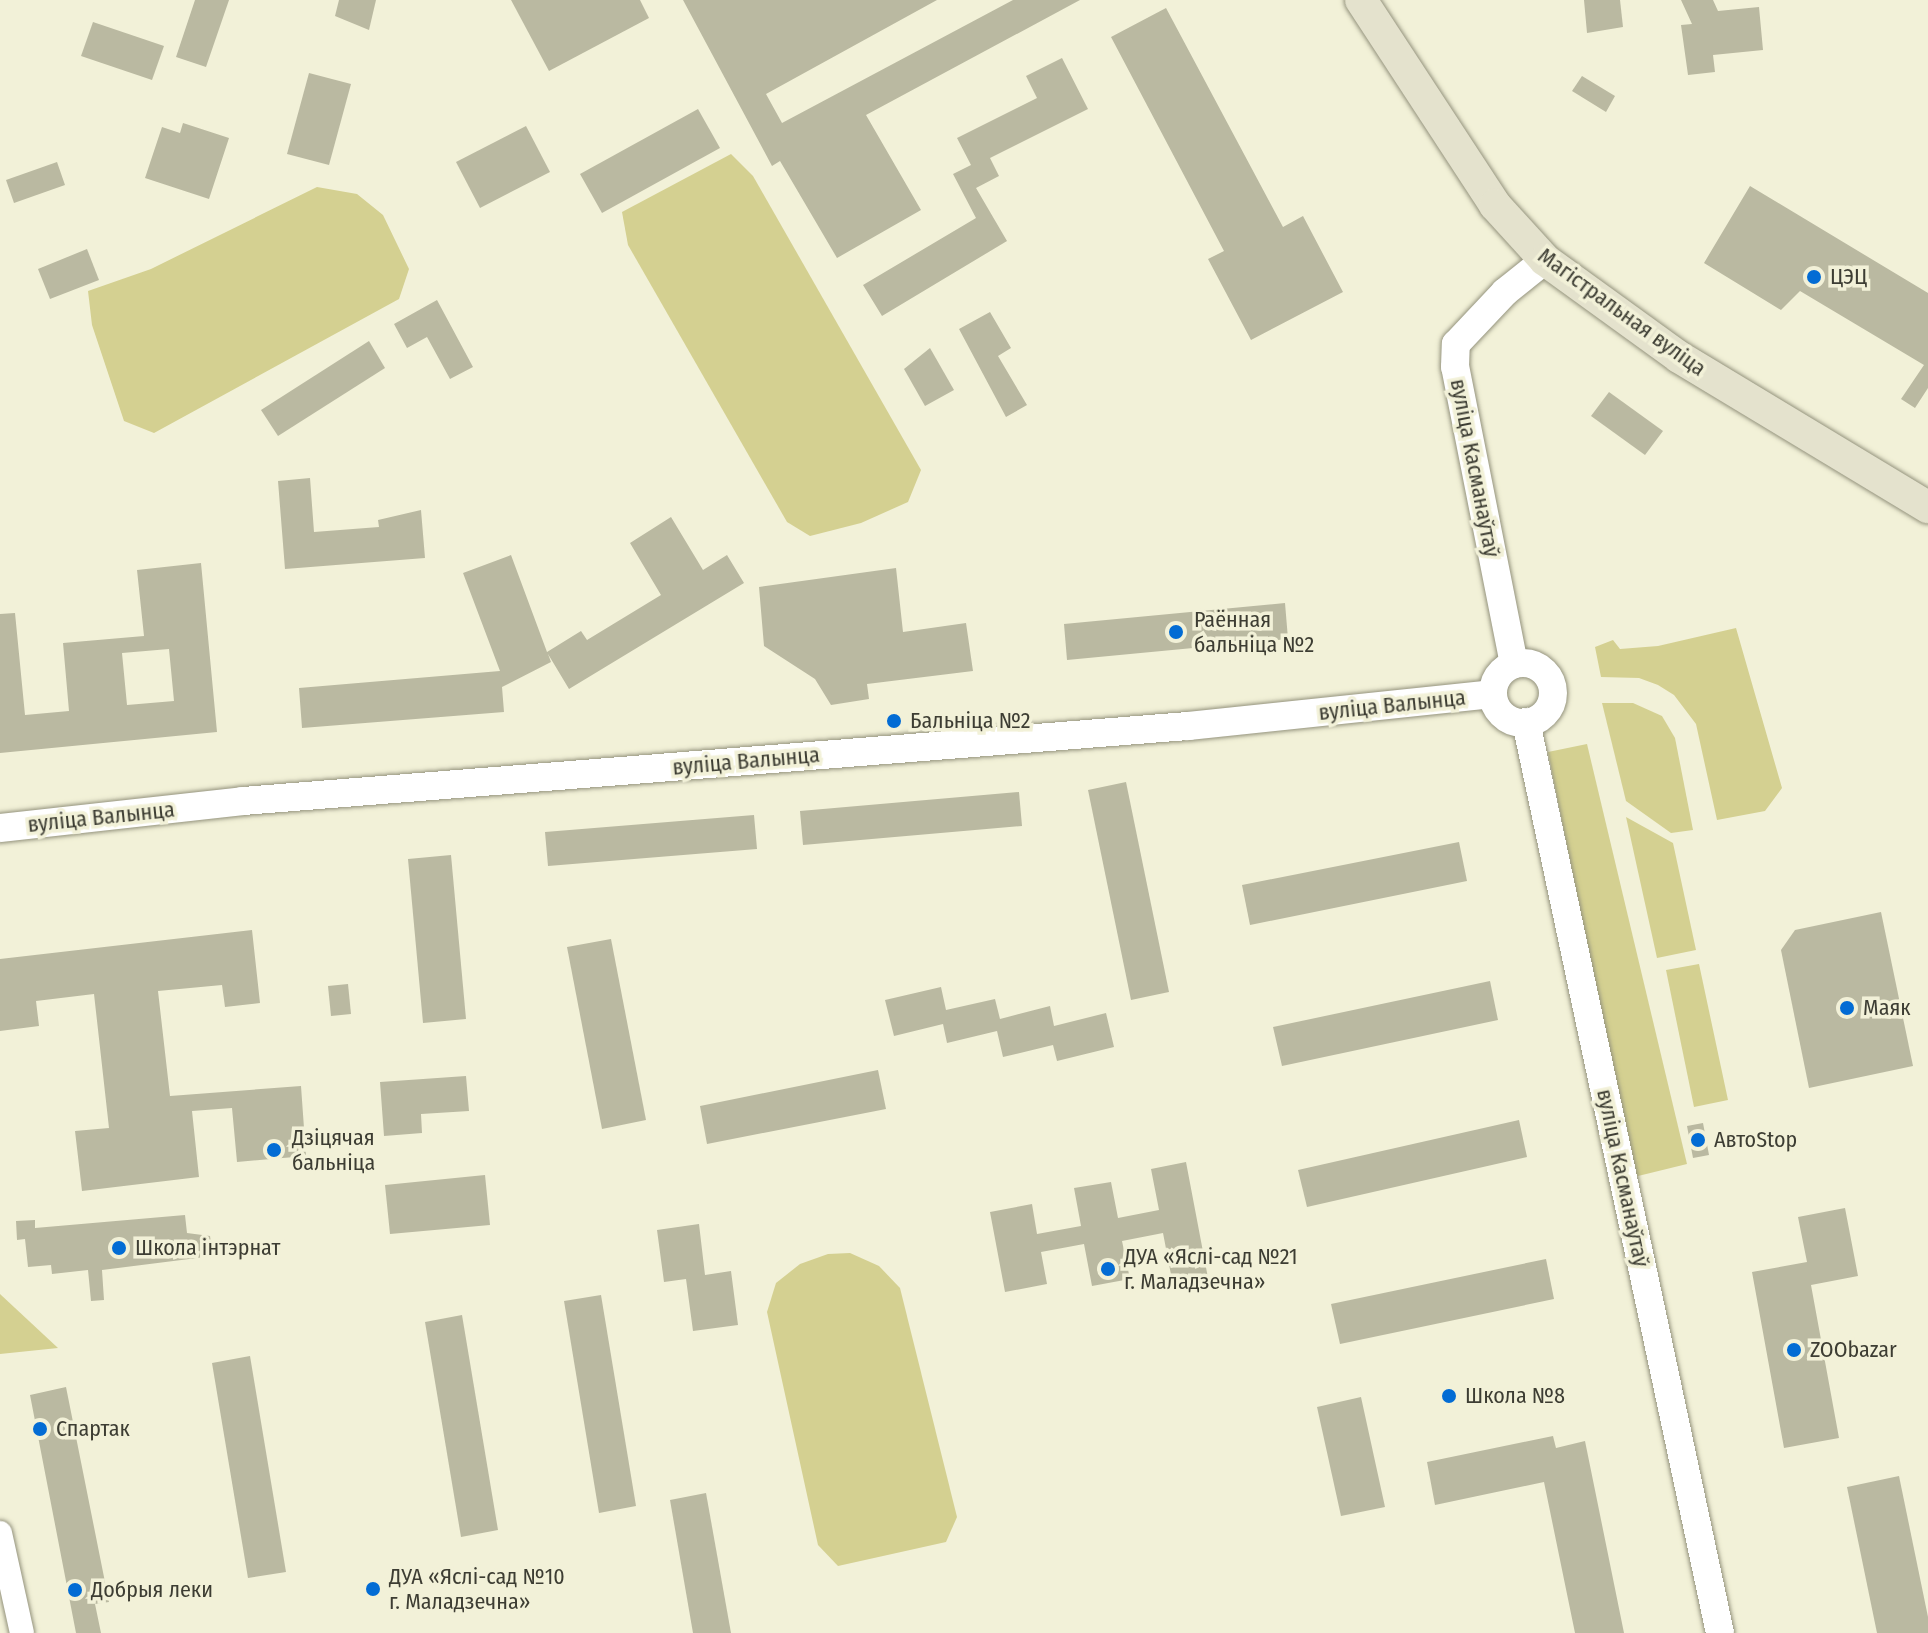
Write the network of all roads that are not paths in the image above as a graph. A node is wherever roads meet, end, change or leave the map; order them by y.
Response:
1 (1361, 0) edge
2 (1545, 260) junction
3 (1928, 507) edge
4 (1514, 664) junction
5 (1492, 694) junction
6 (1526, 722) junction
7 (0, 828) edge
8 (0, 1533) edge
9 (22, 1633) edge
10 (1720, 1633) edge

1 - 2 main road, Магістральная вуліца
2 - 3 main road, Магістральная вуліца
2 - 4 street, вуліца Касманаўтаў
4 - 5 street
4 - 6 street
5 - 6 street
5 - 7 street, вуліца Валынца
6 - 10 street, вуліца Касманаўтаў
8 - 9 street

